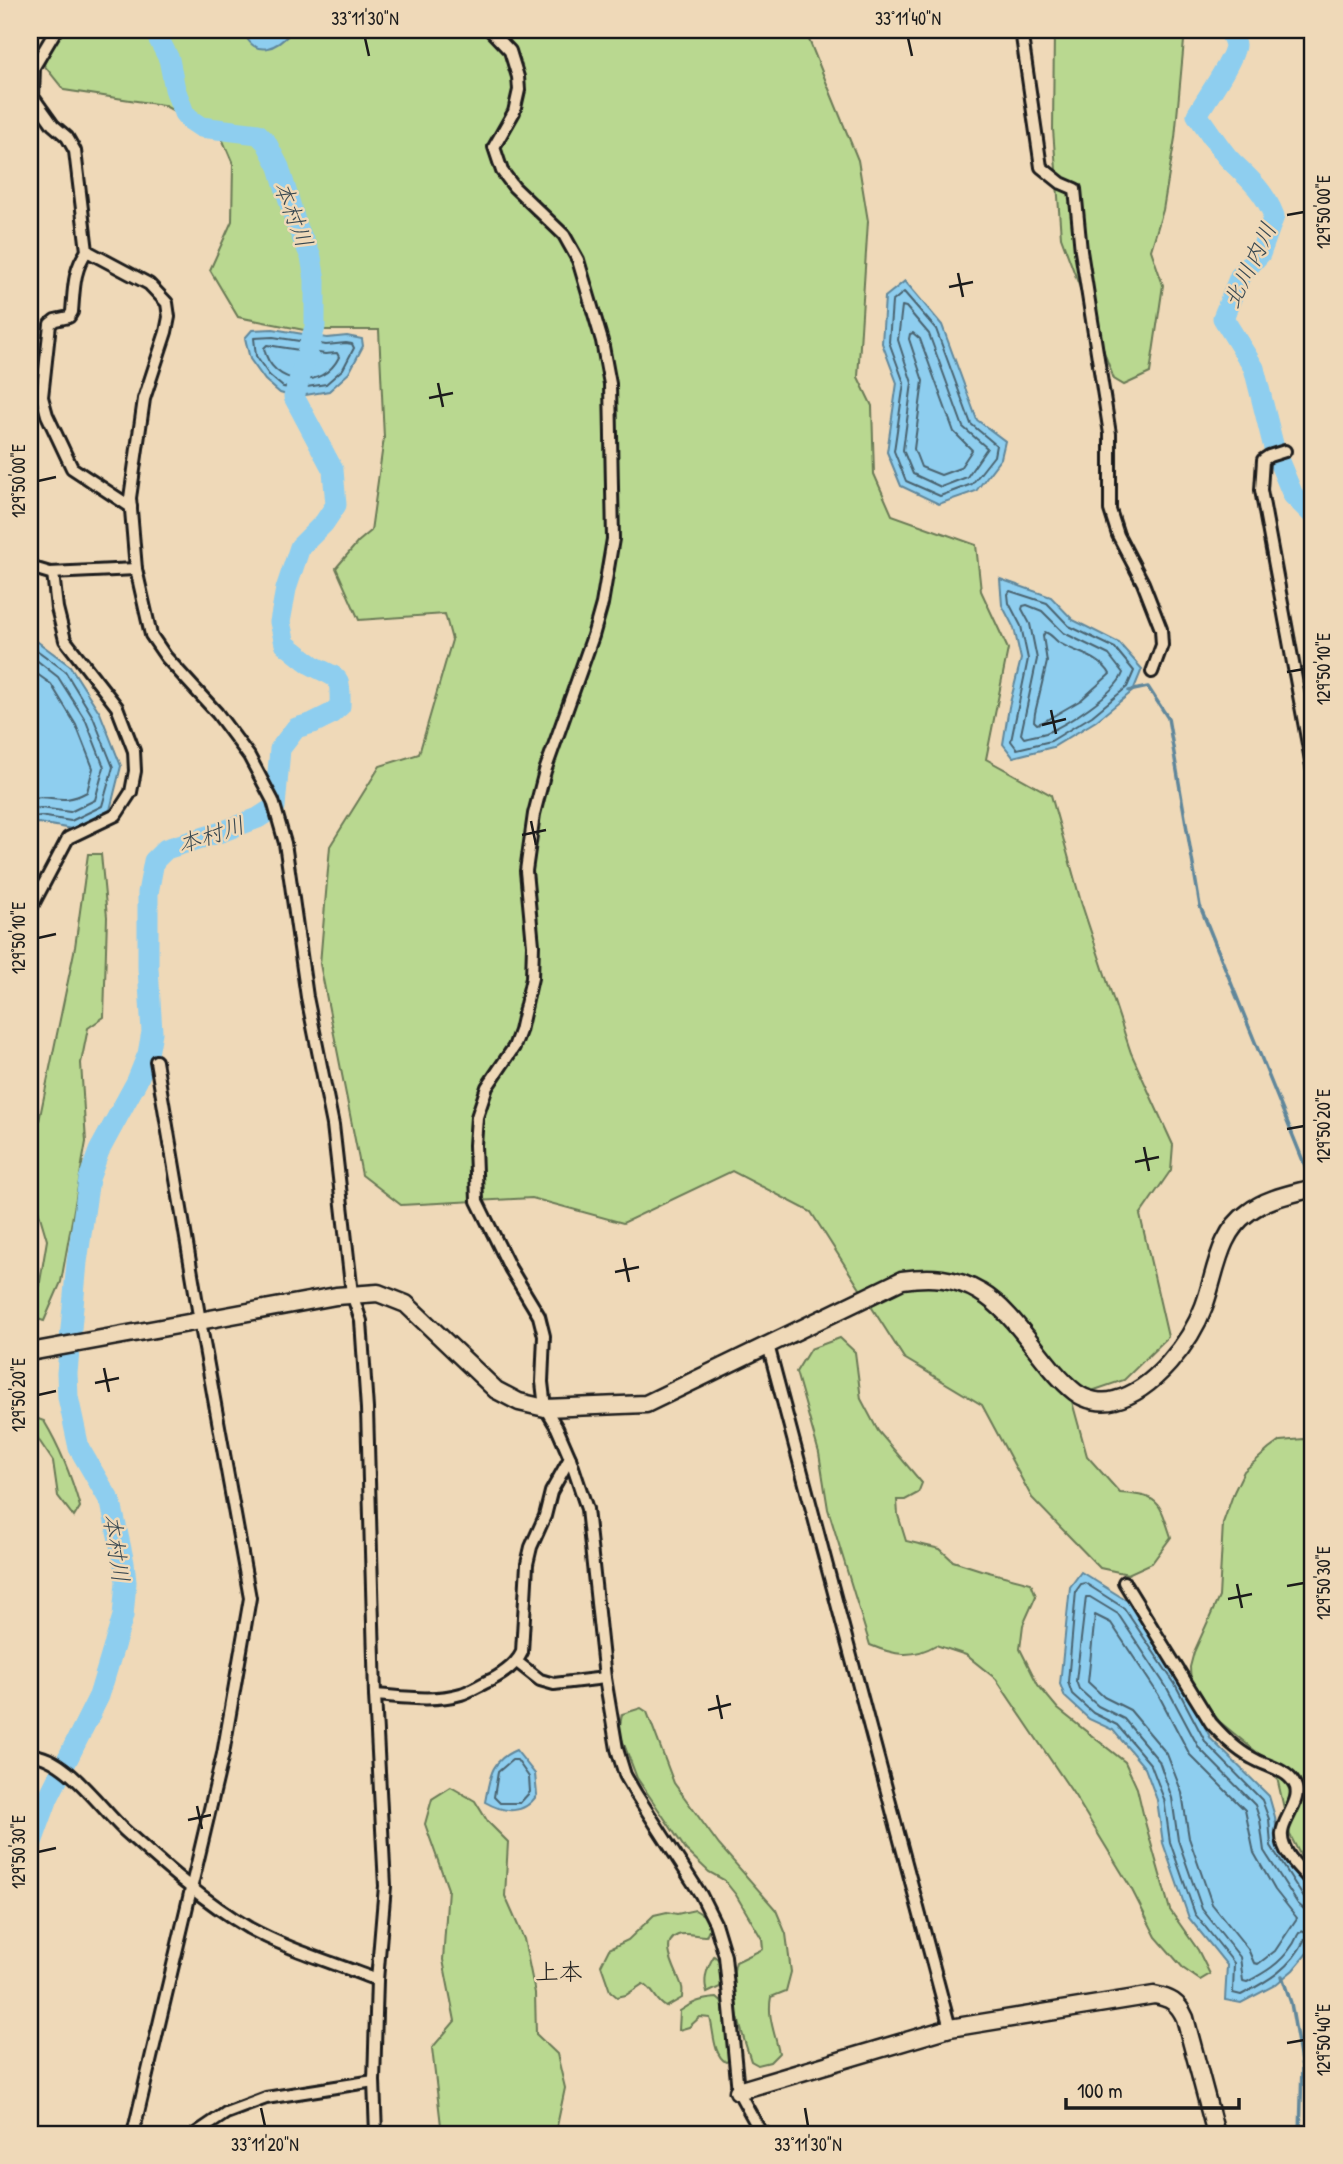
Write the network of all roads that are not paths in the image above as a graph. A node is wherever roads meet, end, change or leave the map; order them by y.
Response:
1 (56, 30) edge
2 (490, 30) edge
3 (1021, 30) edge
4 (88, 251) junction
5 (1285, 451) dead end
6 (131, 507) junction
7 (30, 567) edge
8 (136, 569) junction
9 (53, 573) junction
10 (1152, 672) dead end
11 (1313, 771) edge
12 (30, 910) edge
13 (156, 1061) dead end
14 (1313, 1188) edge
15 (352, 1294) junction
16 (200, 1321) junction
17 (768, 1345) junction
18 (30, 1352) edge
19 (545, 1408) junction
20 (570, 1458) junction
21 (1124, 1582) dead end
22 (517, 1662) junction
23 (605, 1678) junction
24 (375, 1695) junction
25 (35, 1755) edge
26 (1313, 1883) edge
27 (191, 1888) junction
28 (377, 1980) junction
29 (950, 2028) junction
30 (374, 2081) junction
31 (738, 2091) junction
32 (133, 2134) edge
33 (195, 2134) edge
34 (376, 2134) edge
35 (765, 2134) edge
36 (1216, 2134) edge

1 - 4 street
2 - 19 street
3 - 10 street
4 - 6 street
4 - 6 street
5 - 11 street
6 - 8 street
7 - 9 street
8 - 9 street
8 - 15 street
9 - 12 street
13 - 16 street
14 - 17 street
15 - 16 street
15 - 19 street
15 - 24 street
16 - 18 street
16 - 27 street
17 - 19 street
17 - 29 street
19 - 20 street
20 - 22 street
20 - 23 street
21 - 26 street
22 - 23 street
22 - 24 street
23 - 31 street
24 - 28 street
25 - 27 street
27 - 28 street
27 - 32 street
28 - 30 street
29 - 31 street
29 - 36 street
30 - 33 street
30 - 34 street
31 - 35 street

